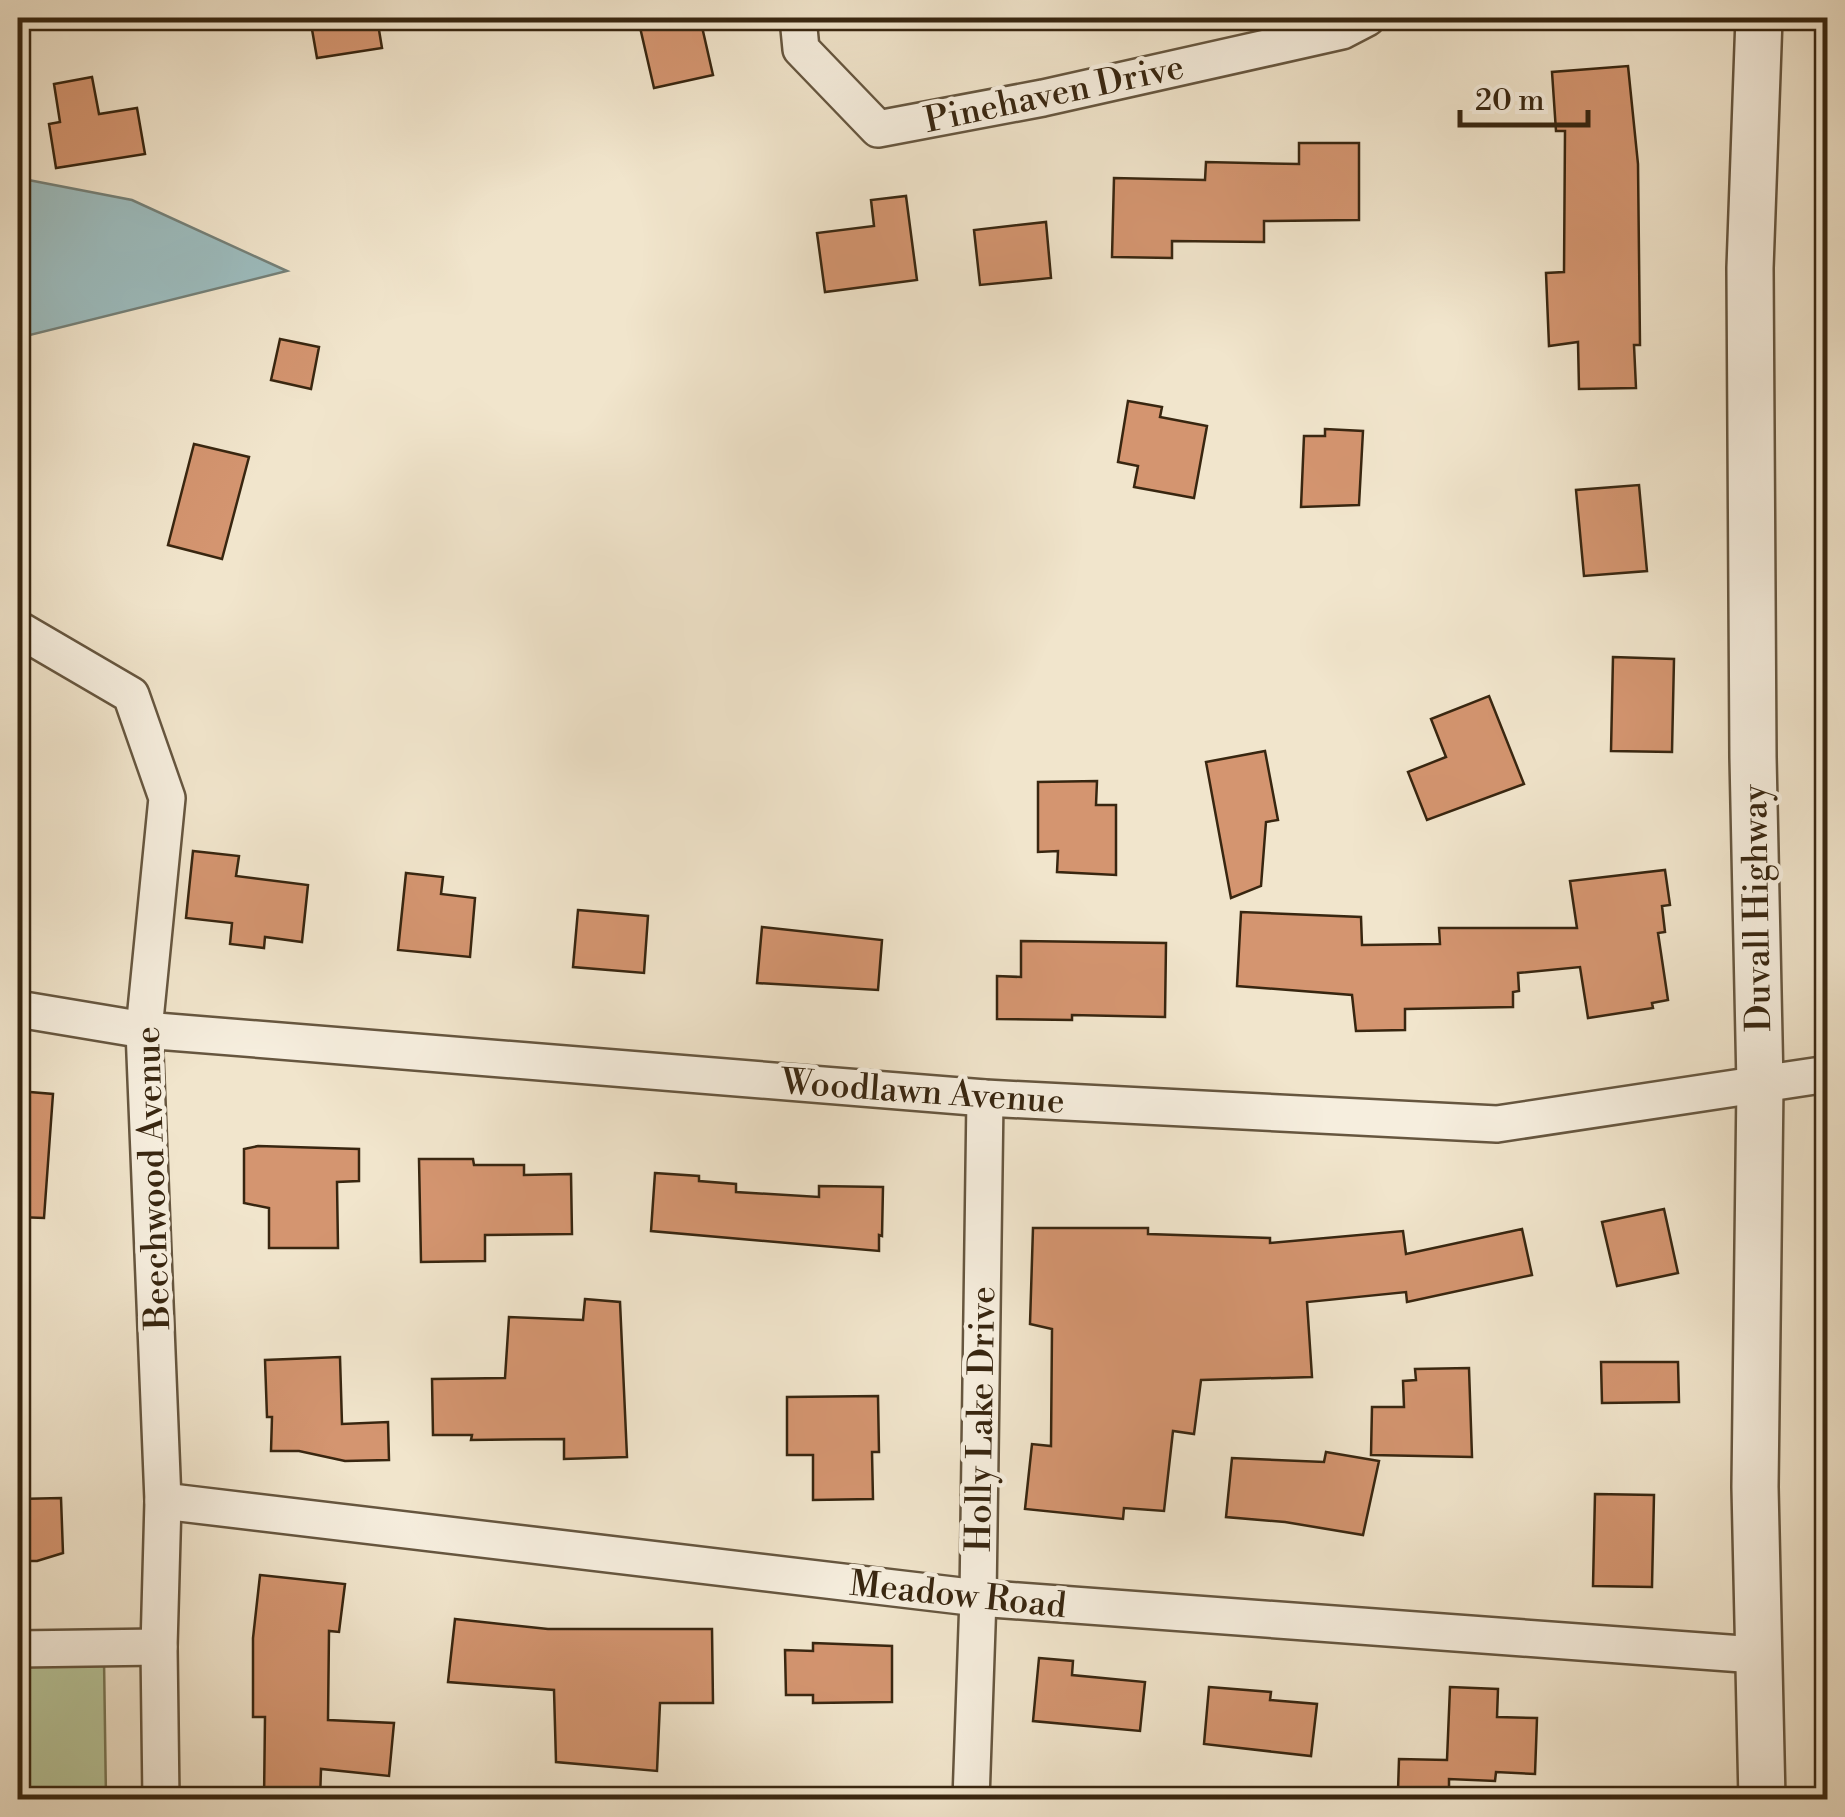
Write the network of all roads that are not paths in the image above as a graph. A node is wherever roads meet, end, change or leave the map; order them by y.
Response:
1 (798, 18) edge
2 (1367, 18) edge
3 (1759, 18) edge
4 (18, 629) edge
5 (18, 1009) edge
6 (144, 1030) junction
7 (1828, 1074) edge
8 (1760, 1086) junction
9 (985, 1098) junction
10 (163, 1501) junction
11 (978, 1598) junction
12 (160, 1647) junction
13 (18, 1649) edge
14 (1756, 1655) junction
15 (161, 1800) edge
16 (971, 1800) edge
17 (1762, 1800) edge

1 - 2 street, Pinehaven Drive
3 - 8 street, Duvall Highway
4 - 6 street, Beechwood Avenue
5 - 6 street, Woodlawn Avenue
6 - 9 street, Woodlawn Avenue
6 - 10 street, Beechwood Avenue
7 - 8 street, Woodlawn Avenue
8 - 9 street, Woodlawn Avenue
8 - 14 street, Duvall Highway
9 - 11 street, Holly Lake Drive
10 - 11 street, Meadow Road
10 - 12 street, Beechwood Avenue
11 - 14 street, Meadow Road
11 - 16 street, Holly Lake Drive
12 - 13 street
12 - 15 street, Beechwood Avenue
14 - 17 street, Duvall Highway

